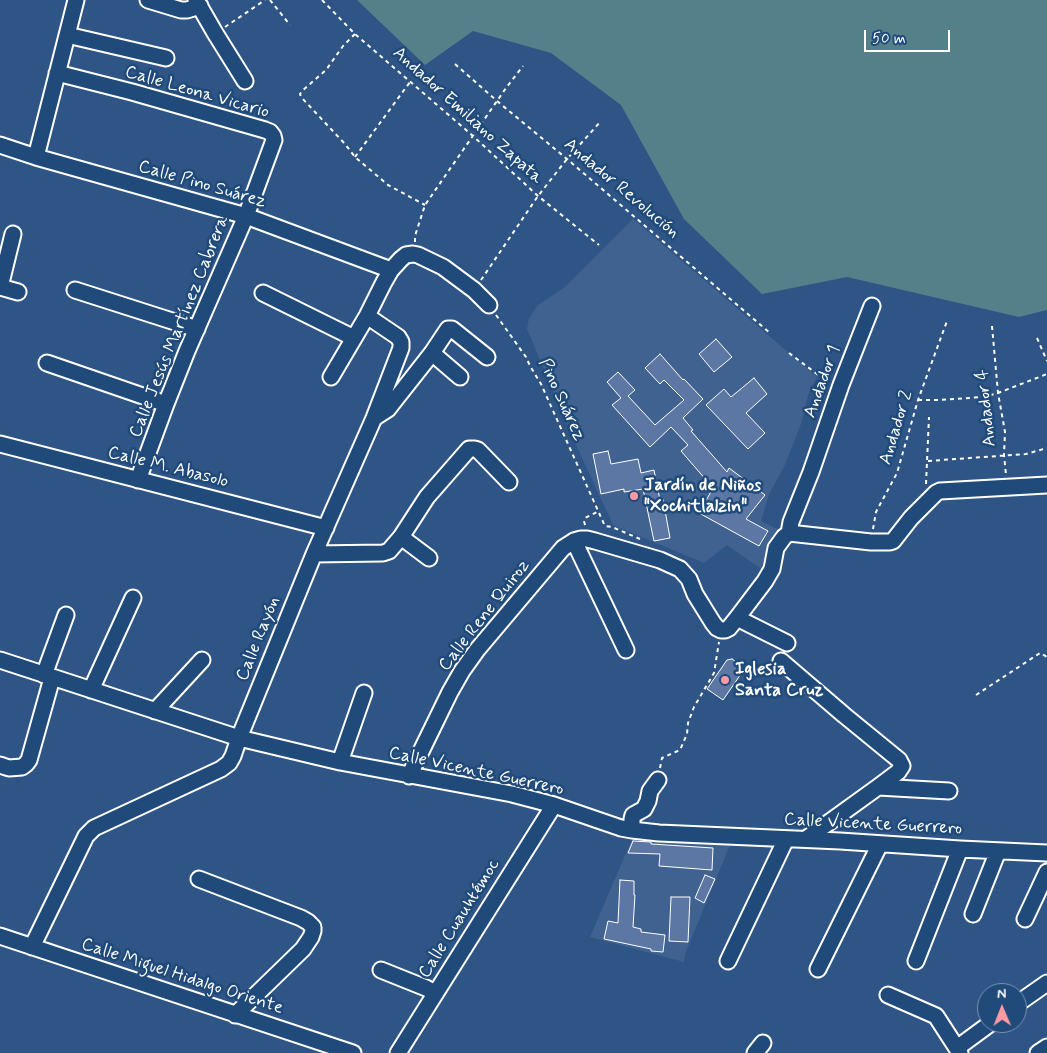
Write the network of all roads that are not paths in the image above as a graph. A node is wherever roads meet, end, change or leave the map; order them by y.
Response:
1 (76, 0) edge
2 (148, 0) edge
3 (198, 3) edge
4 (67, 35) junction
5 (166, 58) dead end
6 (57, 73) junction
7 (245, 81) dead end
8 (0, 145) edge
9 (36, 157) junction
10 (246, 216) junction
11 (13, 234) dead end
12 (391, 270) junction
13 (0, 287) edge
14 (75, 290) dead end
15 (18, 292) dead end
16 (263, 293) dead end
17 (490, 305) road end
18 (872, 306) dead end
19 (367, 316) junction
20 (197, 330) junction
21 (354, 338) junction
22 (432, 353) junction
23 (487, 357) dead end
24 (48, 363) dead end
25 (331, 377) dead end
26 (460, 377) dead end
27 (166, 404) junction
28 (374, 418) junction
29 (0, 444) edge
30 (138, 480) junction
31 (508, 482) dead end
32 (1047, 485) edge
33 (326, 528) junction
34 (789, 533) junction
35 (401, 537) junction
36 (574, 541) junction
37 (314, 554) junction
38 (428, 558) dead end
39 (132, 598) dead end
40 (66, 615) dead end
41 (737, 618) junction
42 (787, 643) dead end
43 (626, 650) dead end
44 (0, 660) edge
45 (202, 660) dead end
46 (781, 661) dead end
47 (48, 676) junction
48 (91, 690) junction
49 (364, 693) dead end
50 (155, 711) junction
51 (239, 738) junction
52 (340, 762) junction
53 (0, 765) edge
54 (409, 776) junction
55 (658, 780) road end
56 (878, 787) junction
57 (949, 791) dead end
58 (554, 805) junction
59 (632, 830) junction
60 (786, 839) junction
61 (806, 840) junction
62 (880, 844) junction
63 (960, 849) junction
64 (998, 851) junction
65 (1047, 853) edge
66 (1047, 872) edge
67 (199, 878) dead end
68 (973, 914) dead end
69 (1025, 919) dead end
70 (0, 936) edge
71 (32, 947) junction
72 (728, 961) dead end
73 (916, 961) dead end
74 (818, 969) dead end
75 (381, 970) dead end
76 (1047, 983) edge
77 (435, 994) junction
78 (888, 994) dead end
79 (1027, 997) edge
80 (235, 1014) junction
81 (979, 1033) edge
82 (310, 1046) edge
83 (1047, 1047) edge
84 (958, 1051) edge
85 (353, 1053) edge
86 (398, 1053) edge
87 (1038, 1053) edge

1 - 4 street
2 - 3 street
3 - 7 street
4 - 5 street
4 - 6 street
6 - 9 street
6 - 10 street, Calle Leona Vicario
8 - 9 street, Calle Pino Suárez
9 - 10 street, Calle Pino Suárez
10 - 12 street, Calle Pino Suárez
10 - 20 street, Calle Jesús Martínez Cabrera
11 - 13 street
12 - 17 street
12 - 19 street
13 - 15 street
14 - 20 street
16 - 21 street
18 - 34 street, Andador 1
19 - 21 street
19 - 28 street, Calle Rayón
20 - 27 street, Calle Jesús Martínez Cabrera
21 - 25 street
22 - 23 street, Calle Rayón
22 - 26 street
22 - 28 street, Calle Rayón
24 - 27 street
27 - 30 street, Calle Jesús Martínez Cabrera
28 - 33 street, Calle Rayón
29 - 30 street, Calle M. Abasolo
30 - 33 street, Calle M. Abasolo
31 - 35 street
32 - 34 street
33 - 37 street, Calle Rayón
34 - 41 street, Andador 1
35 - 37 street
35 - 38 street
36 - 41 street, Andador 1
36 - 43 street
36 - 54 street, Calle Rene Quiroz
37 - 51 street, Calle Rayón
39 - 48 street
40 - 47 street
41 - 42 street
44 - 47 street, Calle Vicente Guerrero
45 - 50 street
46 - 56 street
47 - 48 street, Calle Vicente Guerrero
47 - 53 street
48 - 50 street, Calle Vicente Guerrero
49 - 52 street
50 - 51 street, Calle Vicente Guerrero
51 - 52 street, Calle Vicente Guerrero
51 - 71 street, Calle Rayón
52 - 54 street, Calle Vicente Guerrero
54 - 58 street, Calle Vicente Guerrero
55 - 59 street
56 - 57 street
56 - 61 street
58 - 59 street, Calle Vicente Guerrero
58 - 77 street, Calle Cuauhtémoc
59 - 60 street, Calle Vicente Guerrero
60 - 61 street, Calle Vicente Guerrero
60 - 72 street
61 - 62 street, Calle Vicente Guerrero
62 - 63 street, Calle Vicente Guerrero
62 - 74 street
63 - 64 street, Calle Vicente Guerrero
63 - 73 street
64 - 65 street, Calle Vicente Guerrero
64 - 68 street
66 - 69 street
67 - 80 street
70 - 71 street, Calle Miguel Hidalgo Oriente
71 - 80 street, Calle Miguel Hidalgo Oriente
75 - 77 street
76 - 79 street
77 - 86 street, Calle Cuauhtémoc
78 - 84 street
80 - 82 street, Calle Miguel Hidalgo Oriente
81 - 84 street
82 - 85 street, Calle Miguel Hidalgo Oriente
83 - 87 street

